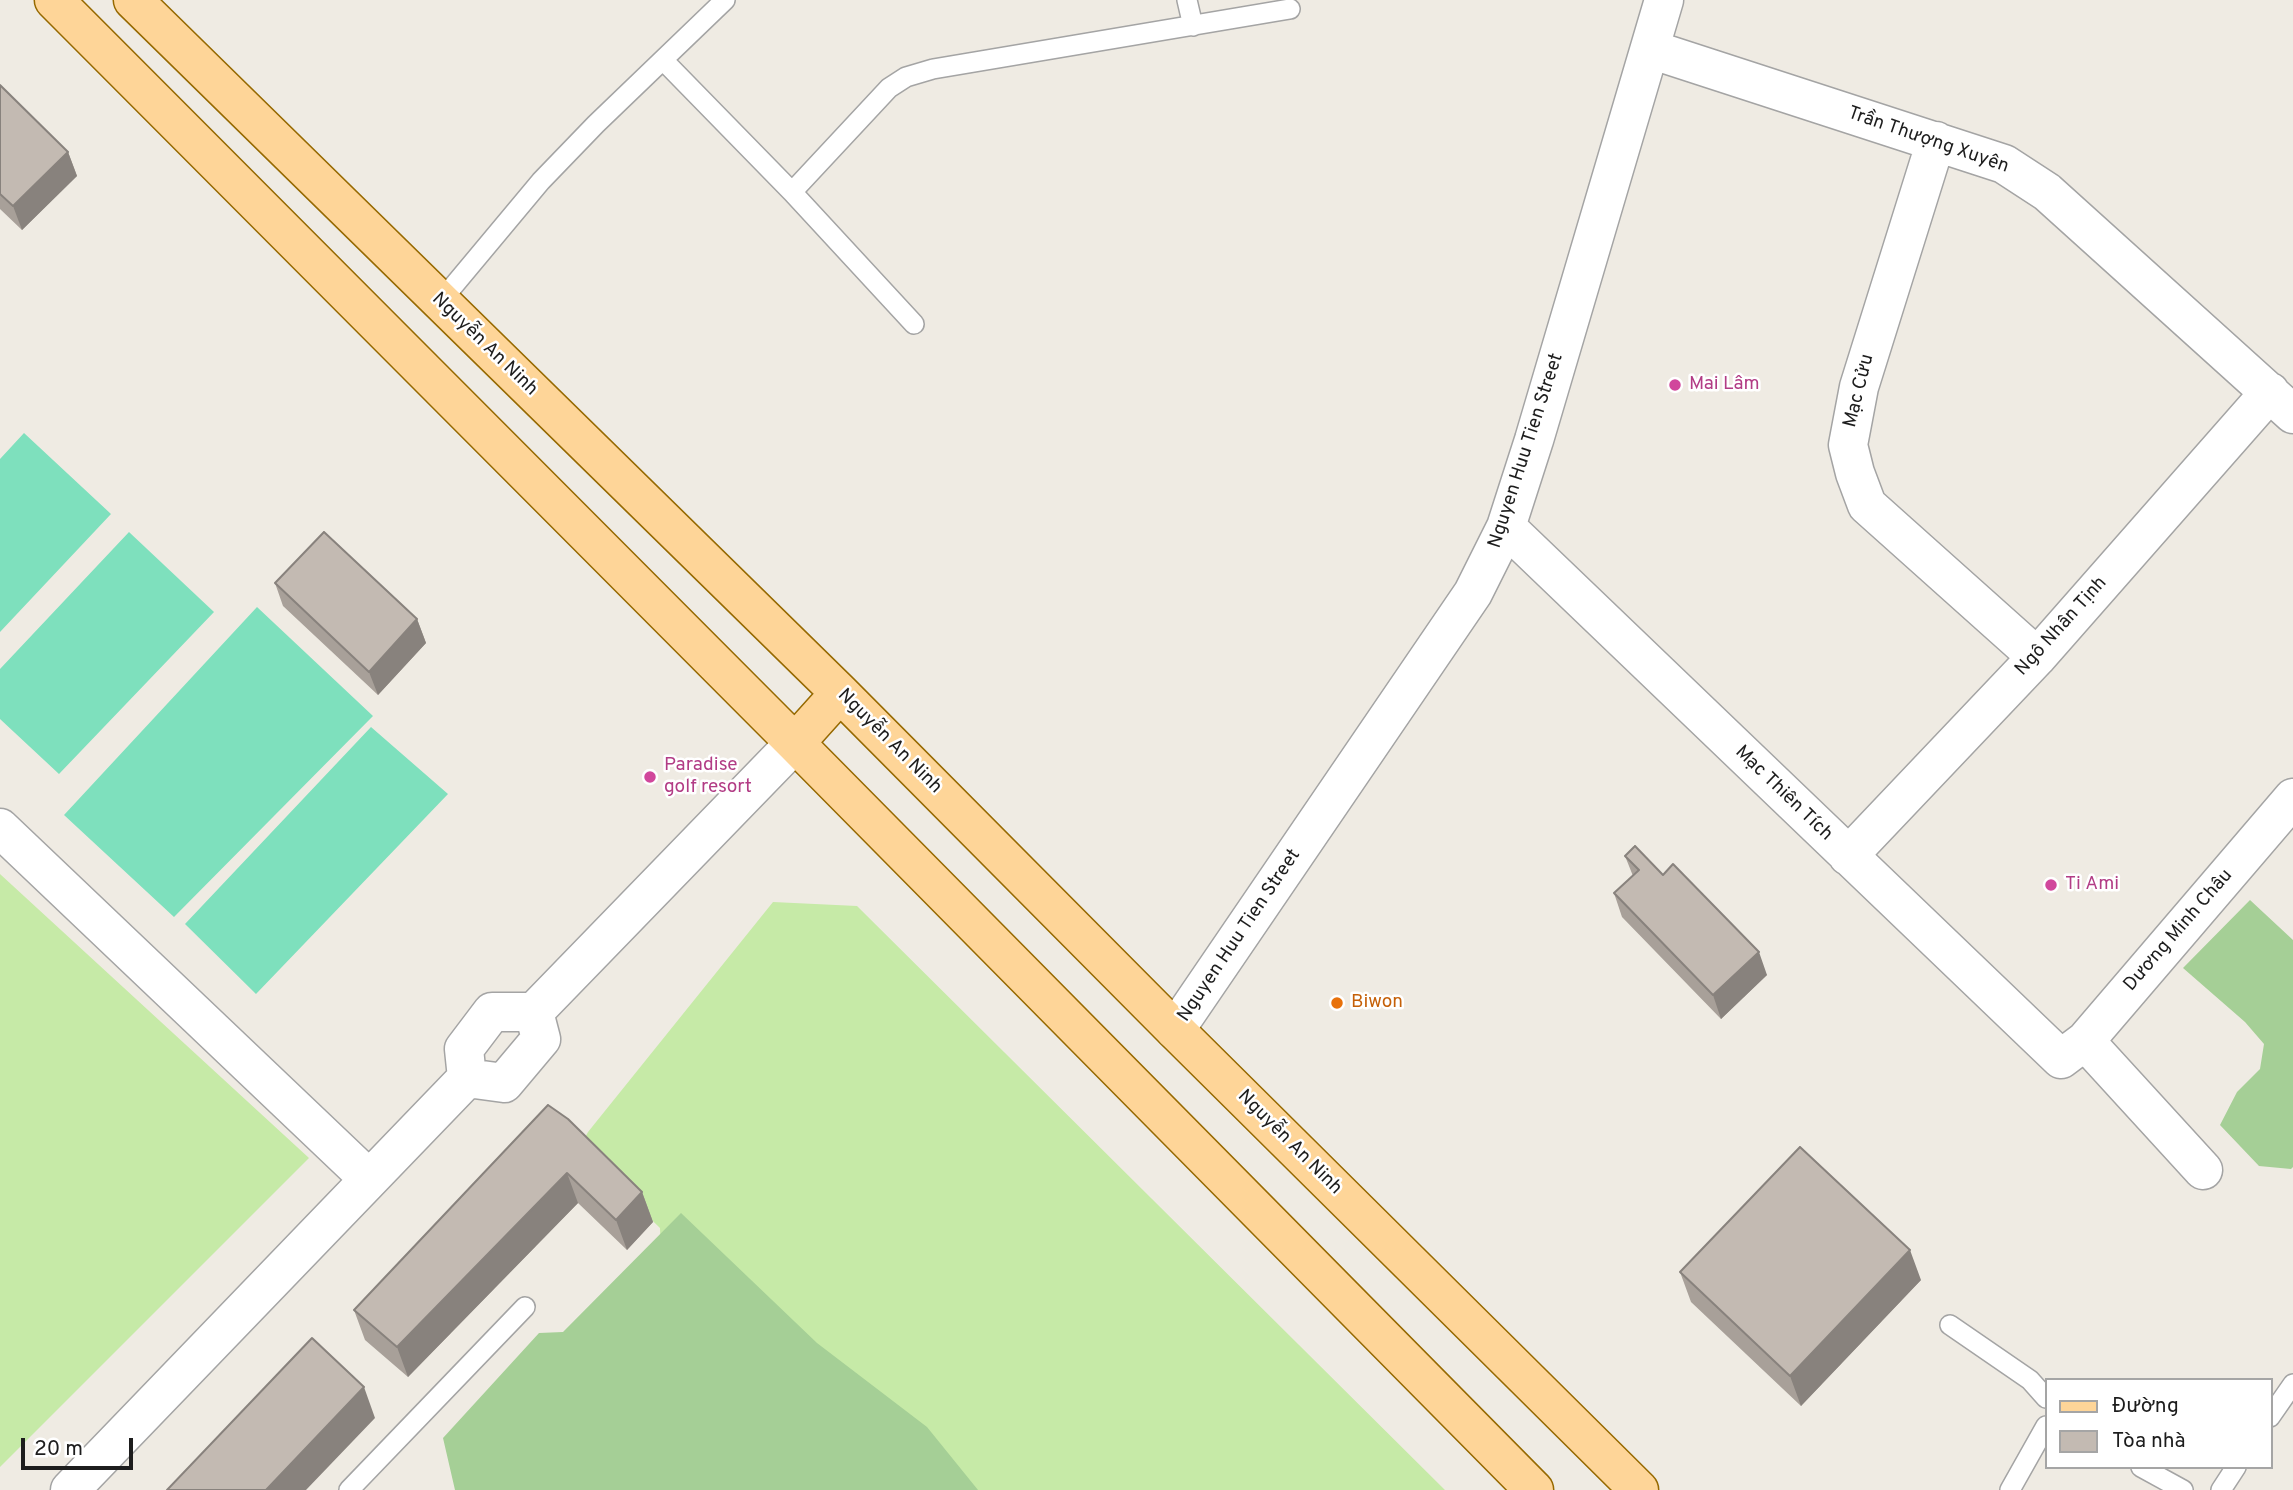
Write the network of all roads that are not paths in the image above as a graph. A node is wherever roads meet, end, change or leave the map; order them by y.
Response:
1 (54, 0) edge
2 (133, 0) edge
3 (725, 0) edge
4 (1187, 0) edge
5 (1664, 0) edge
6 (1290, 9) dead end
7 (1193, 26) junction
8 (1650, 48) junction
9 (663, 60) junction
10 (1936, 141) junction
11 (792, 192) junction
12 (440, 302) junction
13 (914, 324) dead end
14 (2281, 403) edge
15 (1506, 527) junction
16 (2037, 657) junction
17 (840, 693) junction
18 (794, 743) junction
19 (2293, 798) edge
20 (0, 828) edge
21 (1848, 856) junction
22 (534, 1012) junction
23 (1175, 1030) junction
24 (2073, 1050) junction
25 (467, 1078) junction
26 (2203, 1170) dead end
27 (369, 1179) junction
28 (525, 1307) dead end
29 (1950, 1325) dead end
30 (2293, 1384) edge
31 (2044, 1396) edge
32 (2272, 1415) edge
33 (2044, 1430) edge
34 (2145, 1469) edge
35 (2235, 1469) edge
36 (70, 1490) edge
37 (349, 1490) edge
38 (1534, 1490) edge
39 (1639, 1490) edge
40 (2010, 1490) edge
41 (2183, 1490) edge
42 (2221, 1490) edge

1 - 18 main road
2 - 12 main road, Nguyễn An Ninh
3 - 9 lane
4 - 7 lane
5 - 8 street, Nguyen Huu Tien Street
6 - 7 lane
7 - 11 lane
8 - 10 street, Trần Thượng Xuyên
8 - 15 street, Nguyen Huu Tien Street
9 - 11 lane
9 - 12 lane
10 - 14 street, Trần Thượng Xuyên
10 - 16 street, Mạc Cửu
11 - 13 lane
12 - 17 main road, Nguyễn An Ninh
14 - 16 street, Ngô Nhân Tịnh
15 - 21 street, Mạc Thiên Tích
15 - 23 street, Nguyen Huu Tien Street
16 - 21 street, Ngô Nhân Tịnh
17 - 18 main road
17 - 23 main road, Nguyễn An Ninh
18 - 22 street
18 - 38 main road
19 - 24 street, Dương Minh Châu
20 - 27 street
21 - 24 street, Mạc Thiên Tích
22 - 25 street
22 - 25 street
23 - 39 main road, Nguyễn An Ninh
24 - 26 street, Mạc Thiên Tích
25 - 27 street
27 - 36 street
28 - 37 lane
29 - 31 lane
30 - 32 lane
33 - 40 lane
34 - 41 lane
35 - 42 lane

